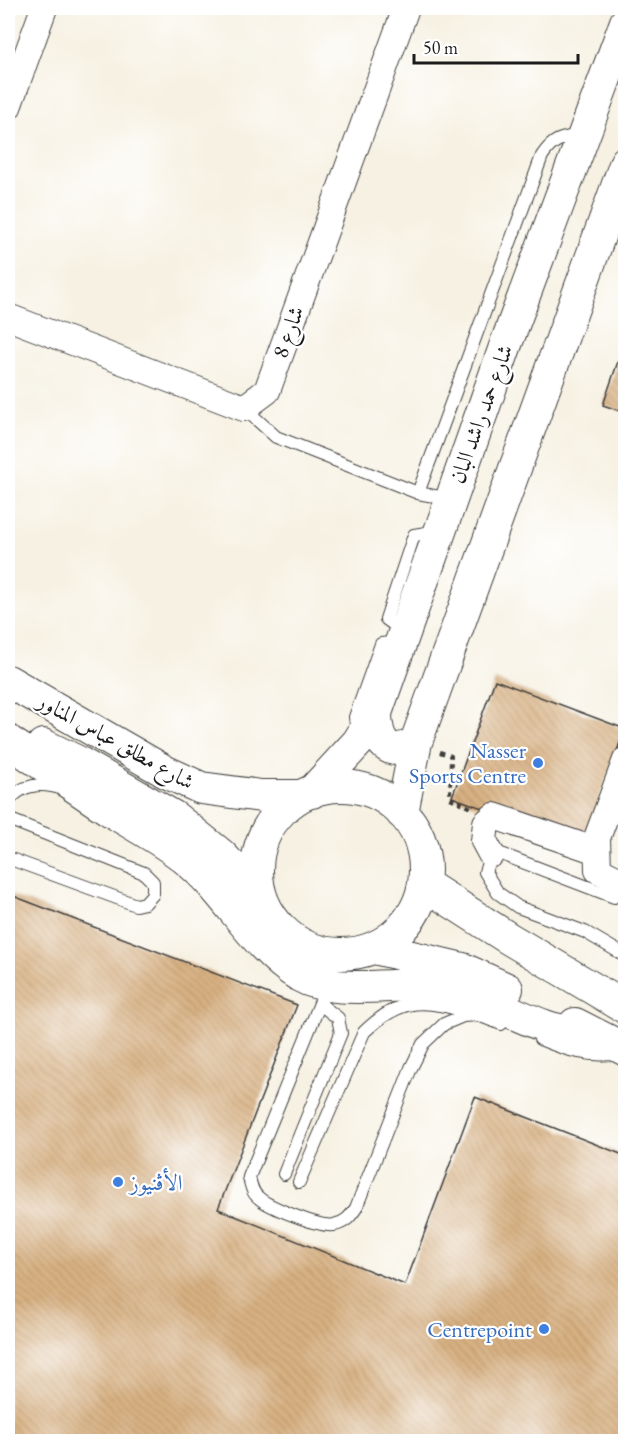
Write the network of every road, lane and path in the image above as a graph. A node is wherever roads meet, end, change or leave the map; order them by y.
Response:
1 (44, 8) edge
2 (406, 8) edge
3 (626, 22) edge
4 (8, 107) edge
5 (584, 135) junction
6 (626, 162) edge
7 (8, 317) edge
8 (244, 408) junction
9 (475, 432) junction
10 (526, 437) junction
11 (418, 493) junction
12 (450, 500) junction
13 (402, 637) junction
14 (8, 681) edge
15 (376, 713) junction
16 (8, 727) edge
17 (8, 741) edge
18 (358, 742) junction
19 (416, 742) junction
20 (626, 760) edge
21 (306, 794) junction
22 (94, 800) junction
23 (8, 801) edge
24 (402, 813) junction
25 (494, 816) junction
26 (8, 819) edge
27 (491, 855) junction
28 (8, 858) edge
29 (598, 861) junction
30 (623, 883) edge
31 (424, 884) junction
32 (261, 896) junction
33 (374, 948) junction
34 (626, 956) edge
35 (324, 994) junction
36 (626, 1008) edge
37 (478, 1015) junction
38 (595, 1034) junction
39 (626, 1051) edge
40 (284, 1174) dead end
41 (299, 1182) dead end

1 - 4 street
2 - 8 street, شارع 8
3 - 5 street, شارع حمد راشد البان
5 - 9 street, شارع حمد راشد البان
5 - 11 lane
6 - 10 street
7 - 8 street
8 - 11 lane
9 - 10 street
9 - 12 street, شارع حمد راشد البان
10 - 19 street
11 - 12 lane
12 - 13 street, شارع حمد راشد البان
13 - 15 street, شارع حمد راشد البان
13 - 18 lane
14 - 21 street, شارع مطلق عباس المناور
15 - 18 street, شارع حمد راشد البان
15 - 19 street
16 - 32 street, شارع مطلق عباس المناور
17 - 22 street
18 - 21 street, شارع حمد راشد البان
19 - 24 street
19 - 25 path
20 - 29 street
21 - 24 street
21 - 32 street
22 - 23 lane
22 - 35 street
24 - 31 street
25 - 27 street
25 - 29 street
26 - 28 lane
27 - 30 lane
27 - 34 lane
29 - 30 street
31 - 33 street
31 - 36 street
32 - 33 street
33 - 38 street
35 - 37 lane
35 - 38 street
35 - 40 lane
37 - 39 lane
37 - 41 lane
38 - 39 street

